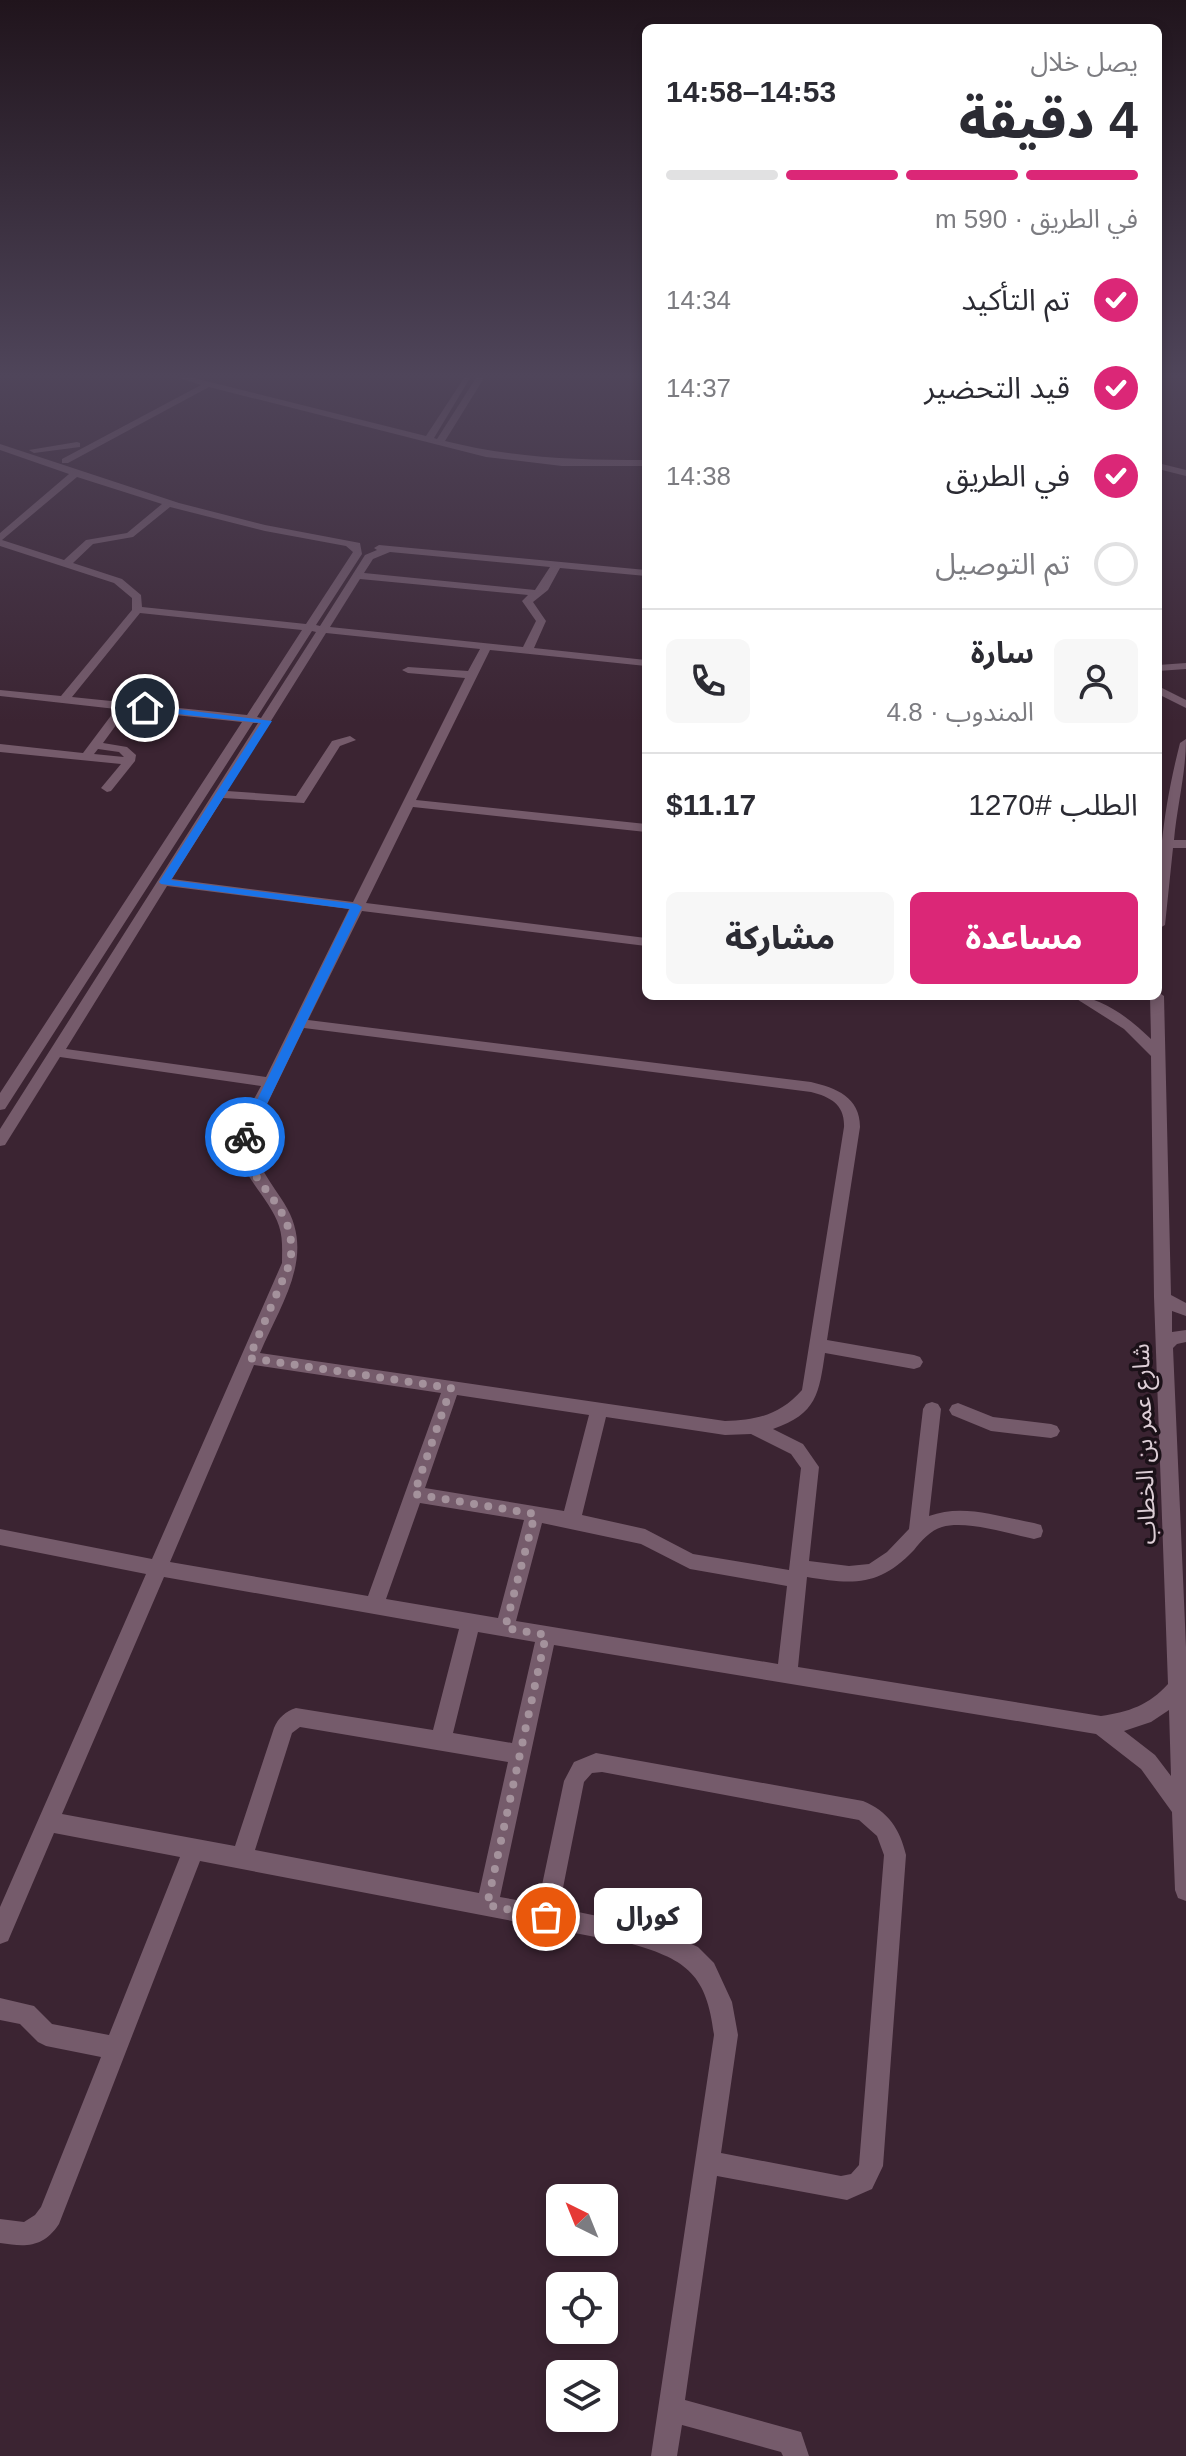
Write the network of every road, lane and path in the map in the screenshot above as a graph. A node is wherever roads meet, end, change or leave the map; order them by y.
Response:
1 (53, 493) edge
2 (138, 493) edge
3 (162, 493) edge
4 (168, 504) junction
5 (240, 513) junction
6 (265, 518) junction
7 (229, 520) junction
8 (253, 526) junction
9 (364, 536) dead end
10 (0, 540) edge
11 (349, 544) junction
12 (384, 544) junction
13 (509, 556) junction
14 (66, 564) junction
15 (556, 565) junction
16 (642, 565) edge
17 (642, 573) edge
18 (358, 576) junction
19 (536, 593) junction
20 (137, 610) junction
21 (308, 629) junction
22 (323, 631) junction
23 (486, 647) junction
24 (527, 651) junction
25 (642, 663) edge
26 (1186, 666) edge
27 (1162, 668) edge
28 (408, 670) dead end
29 (472, 675) junction
30 (1162, 691) edge
31 (0, 693) edge
32 (64, 700) junction
33 (1186, 705) edge
34 (124, 706) junction
35 (250, 719) junction
36 (267, 721) junction
37 (350, 740) dead end
38 (1186, 743) edge
39 (0, 748) edge
40 (90, 750) junction
41 (107, 788) dead end
42 (221, 794) junction
43 (1162, 798) edge
44 (1172, 799) junction
45 (408, 803) junction
46 (642, 828) edge
47 (1168, 828) junction
48 (1186, 834) edge
49 (1166, 844) junction
50 (1186, 844) edge
51 (164, 882) junction
52 (1162, 884) edge
53 (357, 907) junction
54 (642, 942) edge
55 (1086, 1000) edge
56 (1157, 1000) edge
57 (299, 1023) junction
58 (56, 1052) junction
59 (1158, 1055) junction
60 (269, 1082) junction
61 (0, 1105) edge
62 (0, 1141) edge
63 (1162, 1297) junction
64 (1186, 1310) edge
65 (1186, 1336) edge
66 (819, 1345) junction
67 (1164, 1346) junction
68 (249, 1358) junction
69 (914, 1362) dead end
70 (451, 1388) junction
71 (932, 1409) dead end
72 (599, 1410) junction
73 (958, 1410) dead end
74 (756, 1428) junction
75 (1051, 1431) dead end
76 (414, 1494) junction
77 (535, 1514) junction
78 (571, 1520) junction
79 (1034, 1531) dead end
80 (918, 1532) junction
81 (0, 1537) edge
82 (158, 1568) junction
83 (798, 1574) junction
84 (375, 1604) junction
85 (471, 1621) junction
86 (505, 1628) junction
87 (546, 1635) junction
88 (787, 1673) junction
89 (1177, 1688) junction
90 (1101, 1725) junction
91 (441, 1741) junction
92 (520, 1754) junction
93 (1183, 1809) junction
94 (48, 1822) junction
95 (194, 1849) junction
96 (242, 1858) junction
97 (1186, 1890) edge
98 (487, 1905) junction
99 (546, 1917) junction
100 (0, 1933) edge
101 (0, 2009) edge
102 (114, 2048) junction
103 (706, 2162) junction
104 (0, 2231) edge
105 (671, 2409) junction
106 (664, 2456) edge
107 (796, 2456) edge

1 - 10 street
2 - 4 street
3 - 5 street
4 - 7 street
4 - 14 street
5 - 6 street
5 - 7 street
6 - 8 street
6 - 9 street
7 - 8 street
8 - 11 street
10 - 14 street
11 - 12 street
11 - 21 street
12 - 13 street
12 - 18 street
13 - 15 street
13 - 16 street
14 - 20 street
15 - 17 street
15 - 19 street
18 - 19 street
18 - 22 street
19 - 24 street
20 - 21 street
20 - 32 street
21 - 22 street
21 - 35 street
22 - 23 street
22 - 36 street
23 - 24 street
23 - 29 street
24 - 25 street
26 - 27 street
28 - 29 street
29 - 45 street
30 - 33 street
31 - 32 street
32 - 34 street
34 - 35 street
34 - 40 street
35 - 36 street
35 - 61 street
36 - 42 street
37 - 42 street
38 - 44 street
39 - 40 street
40 - 41 street
42 - 51 street
43 - 44 street
44 - 47 street
45 - 46 street
45 - 53 street
47 - 48 street
47 - 49 street
49 - 50 street
49 - 52 street
51 - 53 street
51 - 58 street
53 - 54 street
53 - 57 street
55 - 59 street
56 - 59 street, شارع عمر بن الخطاب
57 - 60 street
57 - 66 street
58 - 60 street
58 - 62 street
59 - 63 street, شارع عمر بن الخطاب
60 - 68 street
63 - 64 street
63 - 67 street, شارع عمر بن الخطاب
65 - 67 street
66 - 69 street
66 - 74 street
67 - 89 street, شارع عمر بن الخطاب
68 - 70 street
68 - 82 street
70 - 72 street
70 - 76 street
71 - 80 street
72 - 74 street
72 - 78 street
73 - 75 street
74 - 83 street
76 - 77 street
76 - 84 street
77 - 78 street
77 - 86 street
78 - 83 street
79 - 80 street
80 - 83 street
81 - 82 street
82 - 84 street
82 - 94 street
83 - 88 street
84 - 85 street
85 - 86 street
85 - 91 street
86 - 87 street
87 - 88 street
87 - 92 street
88 - 90 street
89 - 90 street
89 - 93 street, شارع عمر بن الخطاب
90 - 93 street
91 - 92 street
91 - 96 street
92 - 98 street
93 - 97 street, شارع عمر بن الخطاب
94 - 95 street
94 - 100 street
95 - 96 street
95 - 102 street
96 - 98 street
98 - 99 street
99 - 103 street
99 - 103 street
101 - 102 street
102 - 104 street
103 - 105 street
105 - 106 street
105 - 107 street

